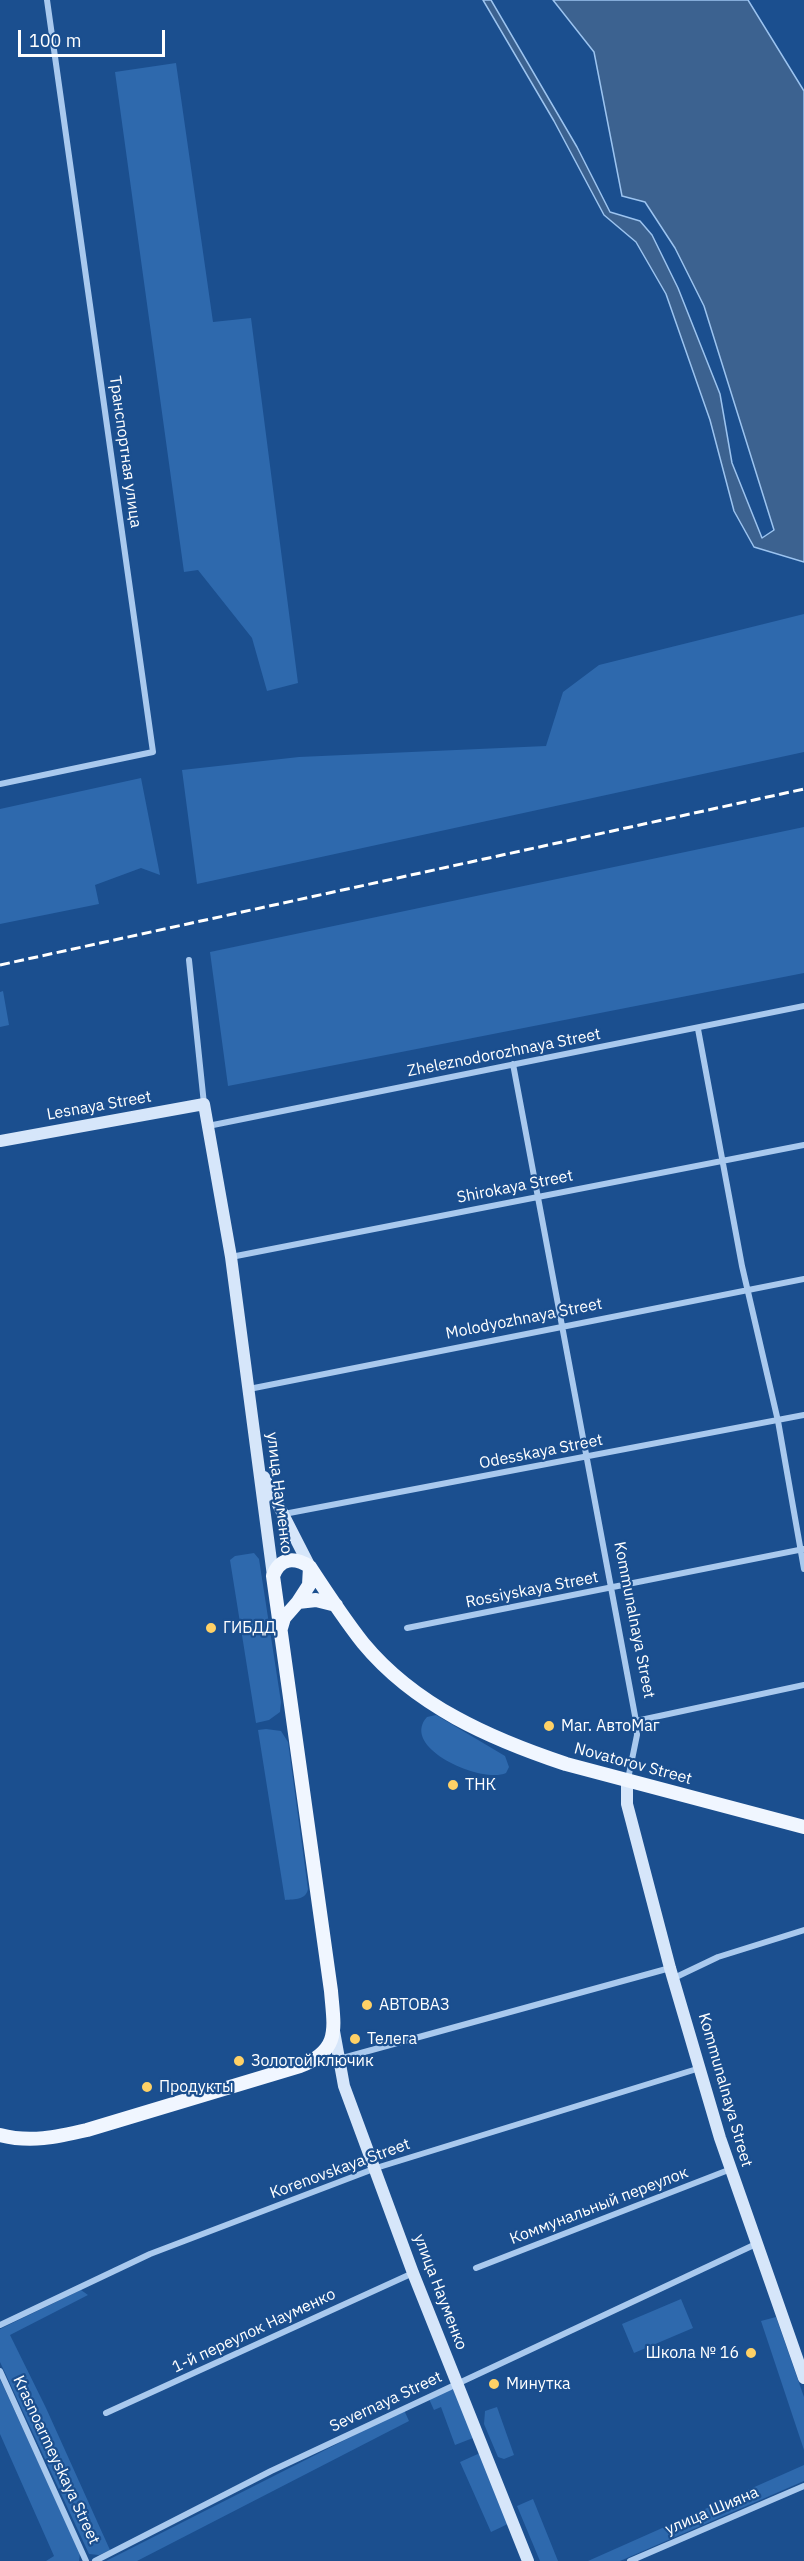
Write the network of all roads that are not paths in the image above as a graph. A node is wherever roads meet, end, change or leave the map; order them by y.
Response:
1 (47, 0) edge
2 (0, 784) edge
3 (189, 960) dead end
4 (804, 1006) edge
5 (698, 1029) junction
6 (513, 1064) junction
7 (204, 1104) junction
8 (208, 1126) junction
9 (0, 1141) edge
10 (804, 1145) edge
11 (724, 1162) junction
12 (537, 1196) junction
13 (231, 1257) junction
14 (804, 1279) edge
15 (748, 1290) junction
16 (560, 1325) junction
17 (249, 1389) junction
18 (804, 1415) edge
19 (777, 1421) junction
20 (586, 1458) junction
21 (261, 1470) junction
22 (284, 1515) junction
23 (802, 1550) edge
24 (310, 1567) junction
25 (804, 1569) edge
26 (273, 1576) junction
27 (611, 1588) junction
28 (277, 1602) junction
29 (294, 1605) junction
30 (336, 1605) junction
31 (407, 1628) dead end
32 (280, 1630) junction
33 (804, 1685) edge
34 (636, 1721) junction
35 (627, 1780) junction
36 (804, 1827) edge
37 (804, 1930) edge
38 (672, 1973) junction
39 (334, 2031) junction
40 (339, 2059) junction
41 (700, 2068) junction
42 (0, 2135) edge
43 (376, 2168) junction
44 (731, 2169) junction
45 (756, 2244) junction
46 (476, 2268) dead end
47 (413, 2273) junction
48 (0, 2325) edge
49 (0, 2371) edge
50 (804, 2378) edge
51 (458, 2383) junction
52 (106, 2413) dead end
53 (804, 2486) edge
54 (86, 2561) edge
55 (95, 2561) edge
56 (528, 2561) edge
57 (630, 2561) edge

1 - 2 street, Транспортная улица
3 - 7 street, улица Науменко
4 - 5 street, Zheleznodorozhnaya Street
5 - 6 street, Zheleznodorozhnaya Street
5 - 11 street
6 - 8 street, Zheleznodorozhnaya Street
6 - 12 street, Kommunalnaya Street
7 - 8 main road, улица Науменко
7 - 9 main road, Lesnaya Street
8 - 13 main road, улица Науменко
10 - 11 street, Shirokaya Street
11 - 12 street, Shirokaya Street
11 - 15 street
12 - 13 street, Shirokaya Street
12 - 16 street, Kommunalnaya Street
13 - 17 main road, улица Науменко
14 - 15 street, Molodyozhnaya Street
15 - 16 street, Molodyozhnaya Street
15 - 19 street
16 - 17 street, Molodyozhnaya Street
16 - 20 street, Kommunalnaya Street
17 - 21 main road, улица Науменко
18 - 19 street, Odesskaya Street
19 - 20 street, Odesskaya Street
19 - 23 street
20 - 22 street, Odesskaya Street
20 - 27 street, Kommunalnaya Street
21 - 22 main road, Novatorov Street
21 - 26 main road, улица Науменко
22 - 24 main road, Novatorov Street
23 - 25 street
23 - 27 street, Rossiyskaya Street
24 - 26 main road
24 - 29 main road
24 - 30 main road, Novatorov Street
26 - 28 main road, улица Науменко
27 - 31 street, Rossiyskaya Street
27 - 34 street, Kommunalnaya Street
28 - 29 main road
28 - 32 main road, улица Науменко
29 - 30 main road
29 - 32 main road
30 - 35 main road, Novatorov Street
32 - 39 main road, улица Науменко
33 - 34 street
34 - 35 street, Kommunalnaya Street
35 - 36 main road, Novatorov Street
35 - 38 main road, Kommunalnaya Street
37 - 38 street
38 - 40 street
38 - 41 main road, Kommunalnaya Street
39 - 40 main road, улица Науменко
39 - 42 main road
40 - 43 main road, улица Науменко
41 - 43 street, Korenovskaya Street
41 - 44 main road, Kommunalnaya Street
43 - 47 main road, улица Науменко
43 - 48 street, Korenovskaya Street
44 - 45 main road, Kommunalnaya Street
44 - 46 street, Коммунальный переулок
45 - 50 main road, Kommunalnaya Street
45 - 51 street, Severnaya Street
47 - 51 main road, улица Науменко
47 - 52 street, 1-й переулок Науменко
49 - 54 street, Krasnoarmeyskaya Street
51 - 55 street, Severnaya Street
51 - 56 main road, улица Науменко
53 - 57 street, улица Шияна

